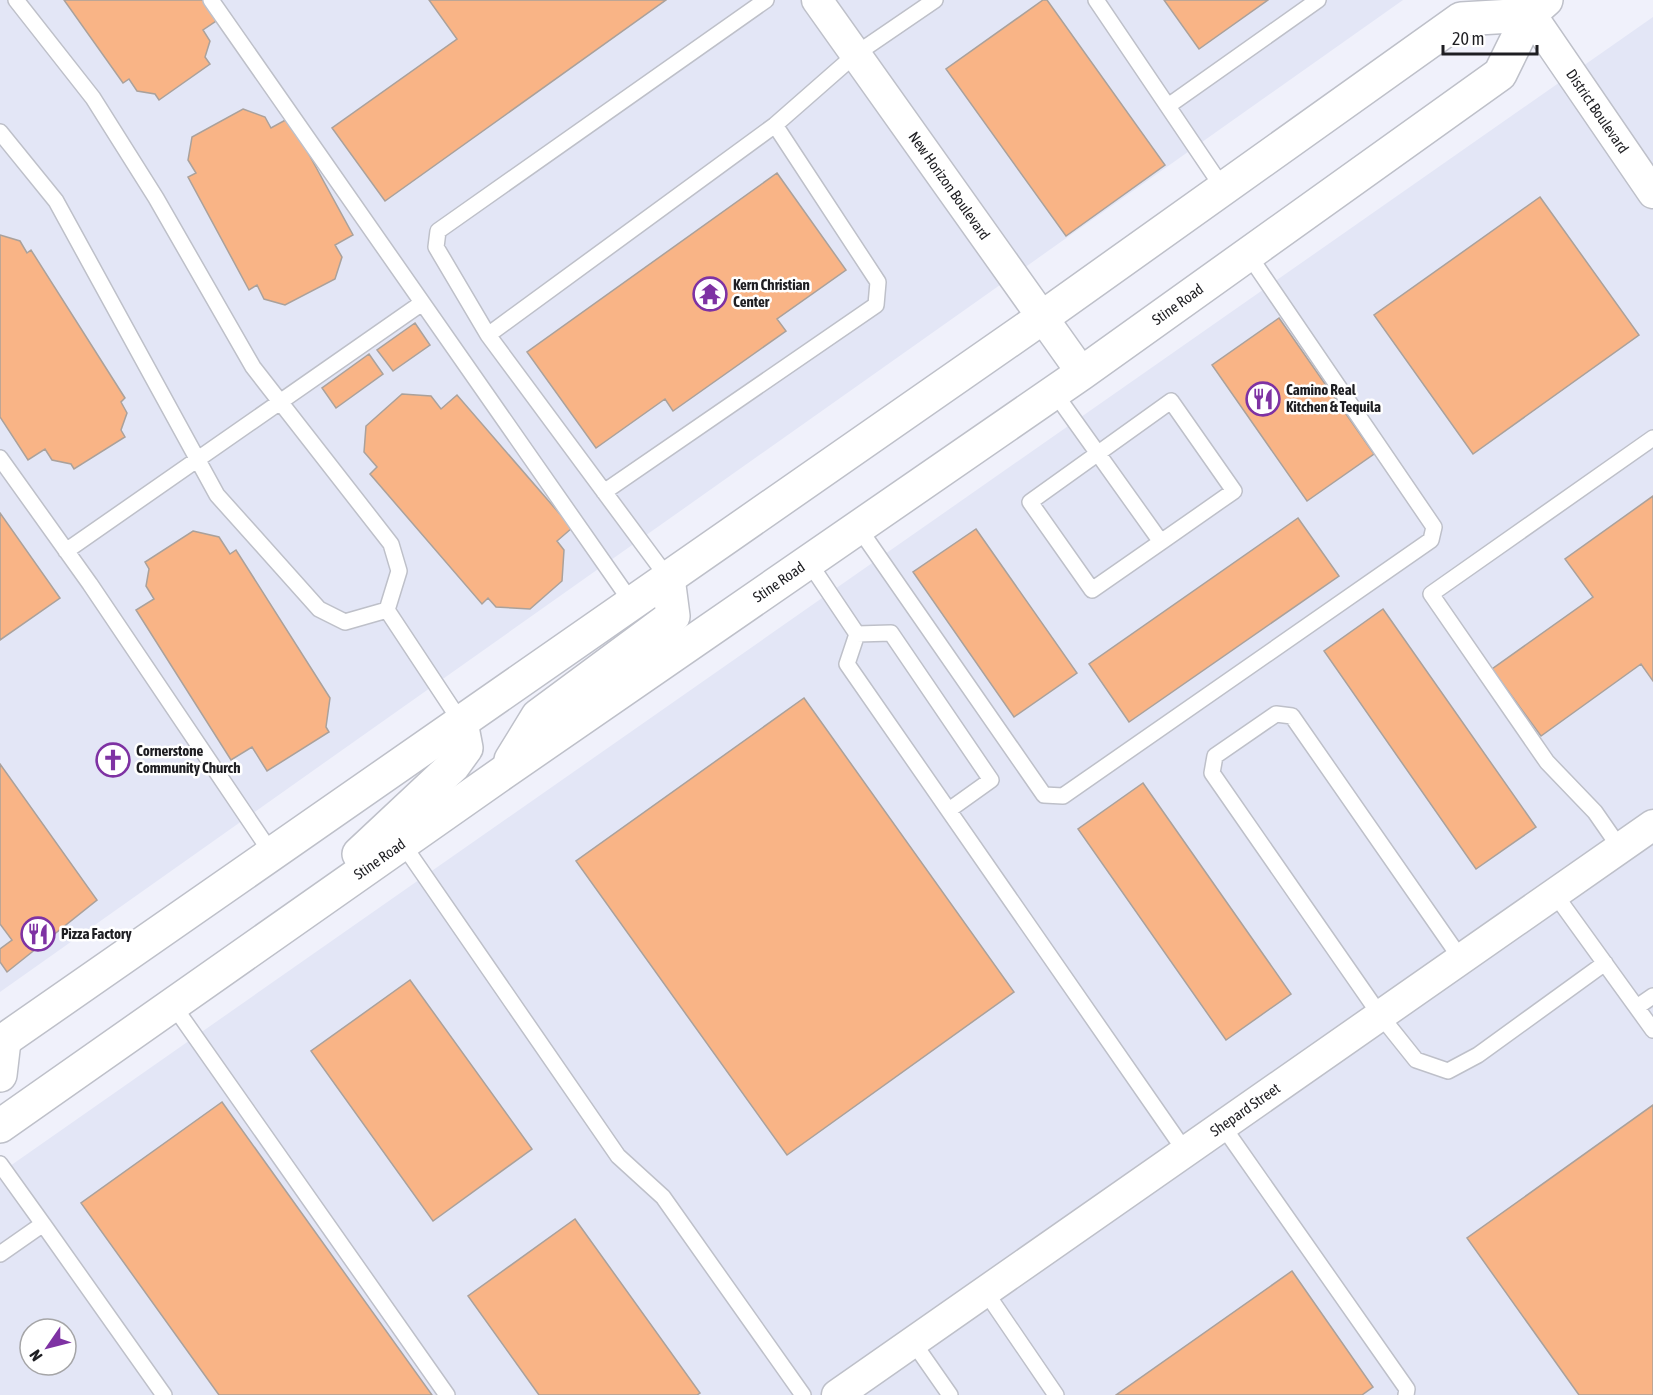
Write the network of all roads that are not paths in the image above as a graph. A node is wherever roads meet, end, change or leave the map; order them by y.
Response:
1 (16, 0) edge
2 (212, 0) edge
3 (766, 0) edge
4 (817, 0) edge
5 (935, 0) edge
6 (1096, 0) edge
7 (1318, 0) edge
8 (1532, 5) edge
9 (856, 54) junction
10 (1168, 106) junction
11 (775, 125) junction
12 (0, 132) edge
13 (1224, 188) junction
14 (1653, 193) edge
15 (1248, 254) junction
16 (422, 303) junction
17 (1043, 317) junction
18 (488, 335) junction
19 (1082, 372) junction
20 (1054, 392) junction
21 (279, 404) junction
22 (1653, 438) edge
23 (1098, 452) junction
24 (0, 458) edge
25 (198, 461) junction
26 (604, 492) junction
27 (858, 527) junction
28 (1161, 542) junction
29 (66, 551) junction
30 (808, 561) junction
31 (668, 578) junction
32 (632, 603) junction
33 (387, 610) junction
34 (857, 634) junction
35 (461, 722) junction
36 (504, 772) junction
37 (949, 810) junction
38 (1653, 825) edge
39 (396, 834) junction
40 (1620, 848) junction
41 (272, 854) junction
42 (1554, 893) junction
43 (1461, 959) junction
44 (1605, 963) junction
45 (1653, 996) edge
46 (173, 1005) junction
47 (1637, 1007) junction
48 (1380, 1016) junction
49 (1653, 1030) edge
50 (1, 1039) edge
51 (0, 1075) edge
52 (0, 1125) edge
53 (1222, 1125) junction
54 (1185, 1151) junction
55 (0, 1164) edge
56 (43, 1224) junction
57 (0, 1254) edge
58 (985, 1291) junction
59 (913, 1341) junction
60 (164, 1395) edge
61 (447, 1395) edge
62 (803, 1395) edge
63 (837, 1395) edge
64 (950, 1395) edge
65 (1056, 1395) edge
66 (1406, 1395) edge

1 - 21 lane
2 - 16 lane
3 - 18 lane
4 - 9 street, New Horizon Boulevard
5 - 9 lane
6 - 10 lane
7 - 10 lane
8 - 13 main road
8 - 14 street, District Boulevard
8 - 15 main road, Stine Road
9 - 11 lane
9 - 17 street, New Horizon Boulevard
10 - 13 lane
11 - 18 lane
11 - 26 lane
12 - 25 lane
13 - 17 main road
15 - 19 main road, Stine Road
15 - 27 lane
16 - 21 lane
16 - 32 lane
17 - 19 street, New Horizon Boulevard
17 - 31 main road
18 - 26 lane
19 - 20 main road, Stine Road
20 - 23 lane
20 - 27 main road, Stine Road
21 - 25 lane
21 - 33 lane
22 - 40 lane
23 - 28 lane
23 - 28 lane
23 - 28 lane
24 - 29 lane
25 - 29 lane
25 - 33 lane
26 - 31 lane
27 - 30 main road, Stine Road
29 - 41 lane
30 - 34 lane
30 - 36 main road, Stine Road
31 - 32 main road
31 - 36 main road
32 - 35 main road
33 - 35 lane
34 - 37 lane
34 - 37 lane
35 - 39 main road
35 - 41 main road
36 - 39 main road, Stine Road
37 - 54 lane
38 - 40 street, Shepard Street
39 - 46 main road, Stine Road
39 - 62 lane
40 - 42 street, Shepard Street
41 - 50 main road
42 - 43 street, Shepard Street
42 - 44 lane
43 - 48 street, Shepard Street
43 - 48 lane
44 - 47 lane
44 - 48 lane
45 - 47 lane
46 - 52 main road, Stine Road
46 - 61 lane
47 - 49 lane
48 - 53 street, Shepard Street
50 - 51 main road
53 - 54 street, Shepard Street
53 - 66 lane
54 - 58 street, Shepard Street
55 - 56 lane
56 - 57 lane
56 - 60 lane
58 - 59 street, Shepard Street
58 - 65 lane
59 - 63 street, Shepard Street
59 - 64 lane

